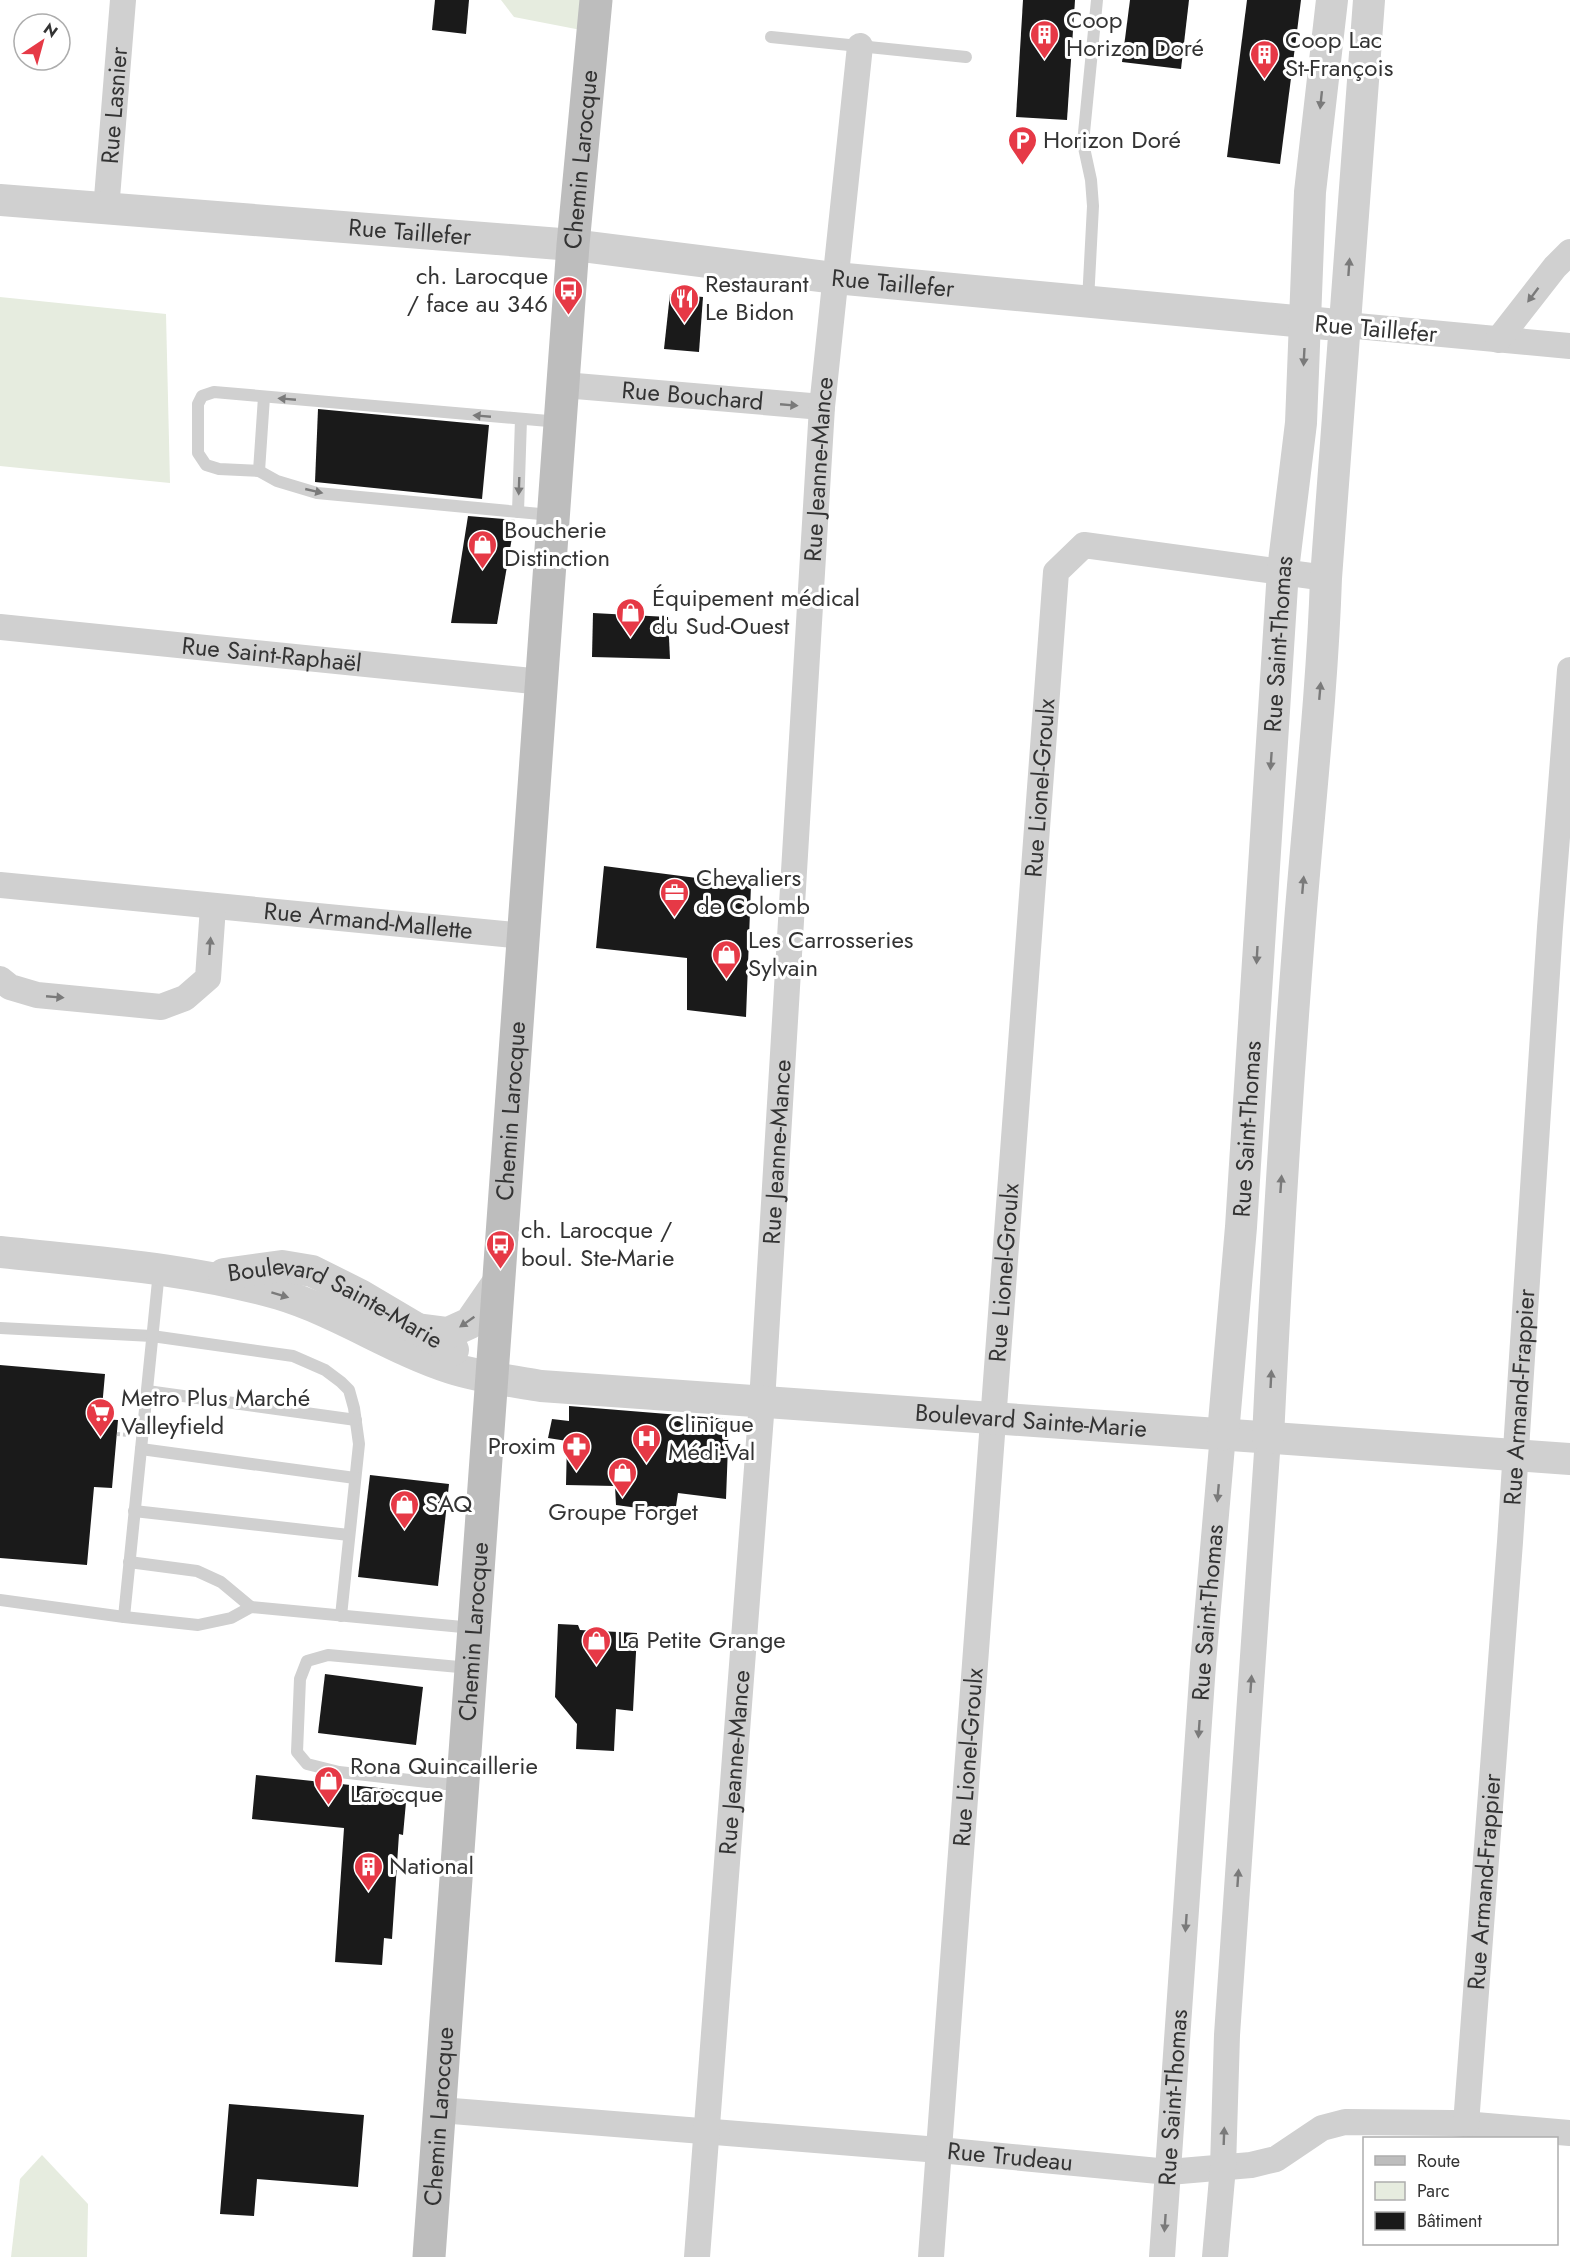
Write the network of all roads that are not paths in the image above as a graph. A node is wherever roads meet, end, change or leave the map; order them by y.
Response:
1 (123, 0) edge
2 (596, 0) edge
3 (1097, 0) edge
4 (1332, 0) edge
5 (1369, 0) edge
6 (771, 37) dead end
7 (860, 46) junction
8 (966, 57) dead end
9 (0, 200) edge
10 (106, 210) junction
11 (573, 245) junction
12 (1570, 252) edge
13 (835, 278) junction
14 (1088, 302) junction
15 (1306, 323) junction
16 (1346, 325) junction
17 (1498, 339) junction
18 (1570, 346) edge
19 (564, 385) junction
20 (264, 397) junction
21 (822, 408) junction
22 (521, 419) junction
23 (561, 423) junction
24 (259, 471) junction
25 (518, 512) junction
26 (554, 515) junction
27 (1283, 570) junction
28 (1326, 578) junction
29 (0, 627) edge
30 (1570, 670) edge
31 (542, 682) junction
32 (0, 885) edge
33 (213, 907) junction
34 (524, 936) junction
35 (0, 979) edge
36 (0, 1252) edge
37 (159, 1270) junction
38 (203, 1276) junction
39 (499, 1281) junction
40 (0, 1328) edge
41 (416, 1329) junction
42 (152, 1336) junction
43 (492, 1377) junction
44 (147, 1390) junction
45 (762, 1402) junction
46 (993, 1418) junction
47 (356, 1420) junction
48 (1223, 1434) junction
49 (1268, 1437) junction
50 (141, 1449) junction
51 (1516, 1455) junction
52 (1570, 1459) edge
53 (355, 1478) junction
54 (134, 1510) junction
55 (349, 1535) junction
56 (129, 1562) junction
57 (0, 1600) edge
58 (251, 1607) junction
59 (341, 1616) junction
60 (124, 1617) junction
61 (474, 1629) junction
62 (471, 1668) junction
63 (463, 1786) junction
64 (440, 2110) junction
65 (1466, 2124) junction
66 (706, 2131) junction
67 (1570, 2133) edge
68 (939, 2150) junction
69 (1223, 2167) junction
70 (1169, 2172) junction
71 (429, 2257) edge
72 (697, 2257) edge
73 (932, 2257) edge
74 (1162, 2257) edge
75 (1215, 2257) edge

1 - 10 street, Rue Lasnier
2 - 11 main road, Chemin Larocque
3 - 14 lane
4 -> 15 street, Rue Saint-Thomas
16 -> 5 street, Rue Saint-Thomas
6 - 7 lane
7 - 8 lane
7 - 13 street, Rue Jeanne-Mance
9 - 10 street, Rue Taillefer
10 - 11 street, Rue Taillefer
11 - 13 street, Rue Taillefer
11 - 19 main road, Chemin Larocque
12 -> 17 street
13 - 14 street, Rue Taillefer
13 - 21 street, Rue Jeanne-Mance
14 - 15 street, Rue Taillefer
15 - 16 street, Rue Taillefer
15 -> 27 street, Rue Saint-Thomas
16 - 17 street, Rue Taillefer
16 - 28 street, Rue Saint-Thomas
17 - 18 street, Rue Taillefer
19 -> 21 street, Rue Bouchard
19 - 23 main road, Chemin Larocque
22 -> 20 lane
20 - 24 lane
20 - 24 lane
21 - 45 street, Rue Jeanne-Mance
22 - 23 lane
22 -> 25 lane
23 - 26 main road, Chemin Larocque
24 -> 25 lane
25 - 26 lane
26 - 31 main road, Chemin Larocque
27 - 28 street, Rue Lionel-Groulx
27 - 46 street, Rue Lionel-Groulx
27 -> 48 street, Rue Saint-Thomas
49 -> 28 street, Rue Saint-Thomas
29 - 31 street, Rue Saint-Raphaël
30 - 51 street, Rue Armand-Frappier
31 - 34 main road, Chemin Larocque
32 - 33 street, Rue Armand-Mallette
33 - 34 street, Rue Armand-Mallette
35 -> 33 street
34 - 39 main road, Chemin Larocque
36 - 37 street, Boulevard Sainte-Marie
37 - 38 street, Boulevard Sainte-Marie
37 - 42 lane
38 - 41 street, Boulevard Sainte-Marie
38 -> 43 street, Boulevard Sainte-Marie
39 -> 41 street
39 - 43 main road, Chemin Larocque
40 - 42 lane
41 - 43 street, Boulevard Sainte-Marie
42 - 44 lane
42 - 47 lane
43 - 45 street, Boulevard Sainte-Marie
43 - 61 main road, Chemin Larocque
44 - 47 lane
44 - 50 lane
45 - 46 street, Boulevard Sainte-Marie
45 - 66 street, Rue Jeanne-Mance
46 - 48 street, Boulevard Sainte-Marie
46 - 68 street, Rue Lionel-Groulx
47 - 53 lane
48 - 49 street, Boulevard Sainte-Marie
48 -> 70 street, Rue Saint-Thomas
49 - 51 street, Boulevard Sainte-Marie
69 -> 49 street, Rue Saint-Thomas
50 - 53 lane
50 - 54 lane
51 - 52 street, Boulevard Sainte-Marie
51 - 65 street, Rue Armand-Frappier
53 - 55 lane
54 - 55 lane
54 - 56 lane
55 - 59 lane
56 - 58 lane
56 - 60 lane
57 - 60 lane
58 - 59 lane
58 - 60 lane
59 - 61 lane
61 - 62 main road, Chemin Larocque
62 - 63 main road, Chemin Larocque
62 - 63 lane
63 - 64 main road, Chemin Larocque
64 - 66 street, Rue Trudeau
64 - 71 main road, Chemin Larocque
65 - 67 street, Rue Trudeau
65 - 69 street, Rue Trudeau
66 - 68 street, Rue Trudeau
66 - 72 street, Rue Jeanne-Mance
68 - 70 street, Rue Trudeau
68 - 73 street, Rue Lionel-Groulx
69 - 70 street, Rue Trudeau
69 - 75 street, Rue Saint-Thomas
70 -> 74 street, Rue Saint-Thomas

